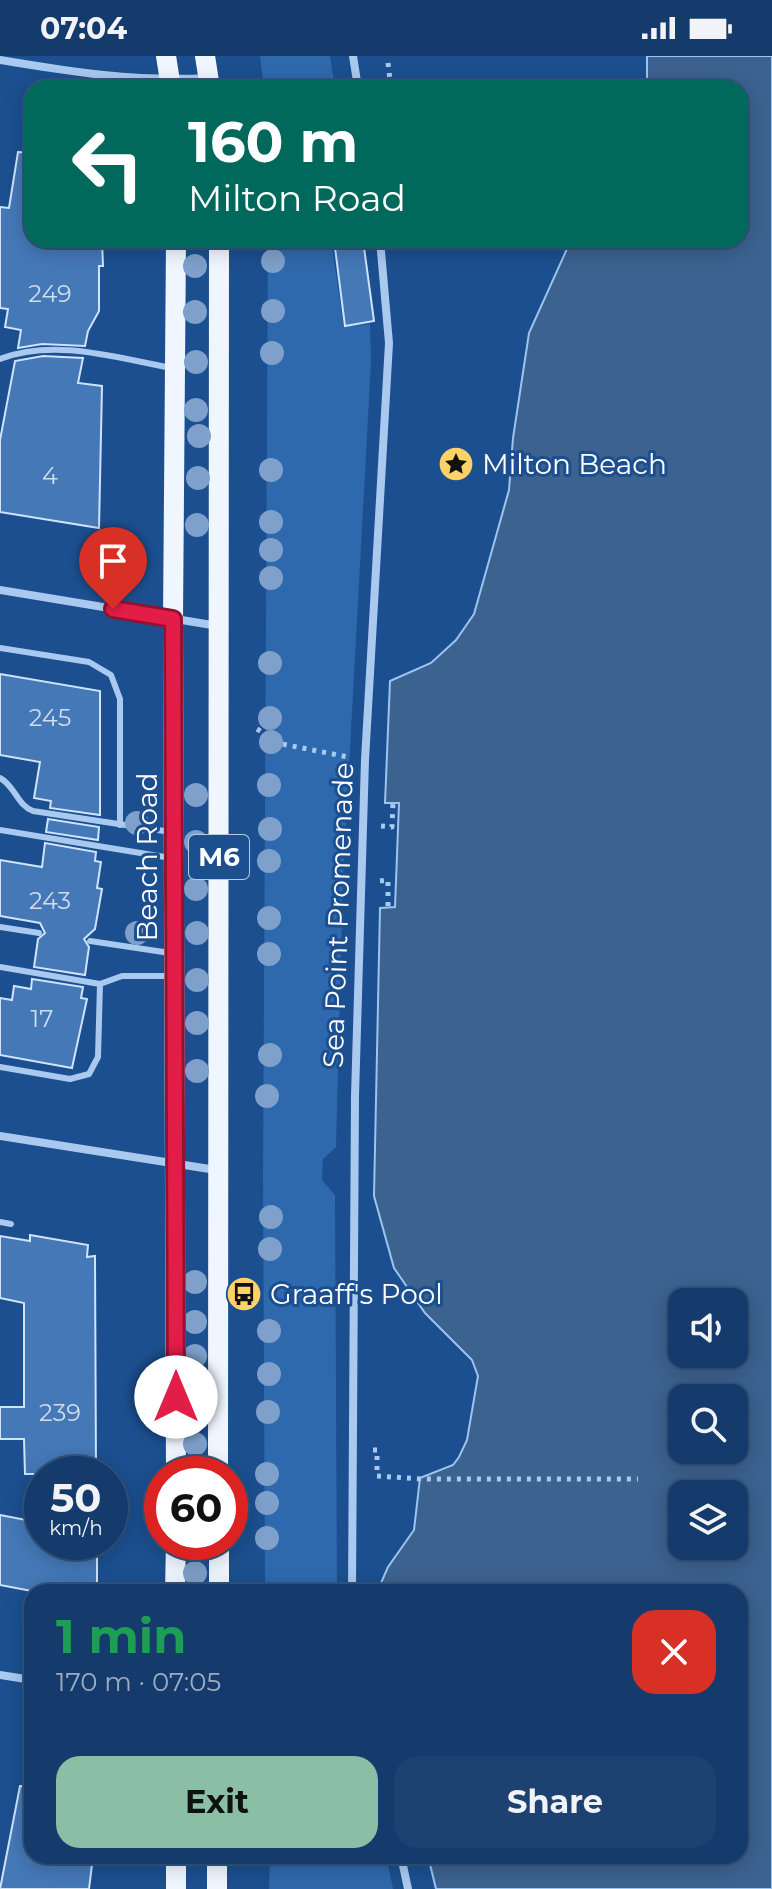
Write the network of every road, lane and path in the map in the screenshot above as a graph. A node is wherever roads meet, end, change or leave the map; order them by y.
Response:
1 (166, 56) edge
2 (205, 56) edge
3 (353, 56) edge
4 (0, 60) edge
5 (388, 63) dead end
6 (131, 80) edge
7 (169, 80) edge
8 (209, 80) edge
9 (357, 80) edge
10 (390, 80) edge
11 (176, 248) edge
12 (219, 248) edge
13 (381, 248) edge
14 (0, 359) edge
15 (176, 368) junction
16 (0, 590) edge
17 (173, 619) junction
18 (219, 626) junction
19 (0, 648) edge
20 (257, 729) dead end
21 (365, 760) junction
22 (0, 778) edge
23 (393, 803) dead end
24 (393, 821) dead end
25 (120, 825) junction
26 (0, 830) edge
27 (175, 833) junction
28 (175, 858) junction
29 (388, 890) dead end
30 (388, 907) dead end
31 (0, 927) edge
32 (39, 933) dead end
33 (90, 941) dead end
34 (176, 954) junction
35 (0, 967) edge
36 (175, 976) junction
37 (100, 984) junction
38 (0, 1067) edge
39 (0, 1136) edge
40 (177, 1164) junction
41 (217, 1171) junction
42 (0, 1222) edge
43 (11, 1224) dead end
44 (377, 1450) dead end
45 (176, 1456) edge
46 (218, 1456) edge
47 (638, 1479) dead end
48 (176, 1560) edge
49 (219, 1560) edge
50 (175, 1584) edge
51 (219, 1584) edge
52 (352, 1584) edge
53 (0, 1675) edge
54 (24, 1679) edge
55 (176, 1864) edge
56 (217, 1864) edge
57 (403, 1864) edge
58 (176, 1889) edge
59 (217, 1889) edge
60 (408, 1889) edge

1 - 7 main road
2 - 8 main road
3 - 9 street
4 - 6 street
5 - 10 path
11 - 15 main road, Beach Road / M6
12 - 18 main road, M6
13 - 21 street, Sea Point Promenade
14 - 15 lane
15 - 17 main road, Beach Road / M6
16 - 17 street
17 - 18 street
17 - 27 main road, Beach Road / M6
18 - 41 main road, M6
19 - 25 lane
20 - 21 path
21 - 52 street, Sea Point Promenade
22 - 25 lane
23 - 24 path
25 - 27 lane
26 - 28 lane
27 - 28 main road, Beach Road / M6
28 - 34 main road, Beach Road / M6
29 - 30 path
31 - 32 lane
33 - 34 lane
34 - 36 main road, Beach Road / M6
35 - 37 lane
36 - 37 lane
36 - 40 main road, Beach Road / M6
37 - 38 lane
39 - 40 street
40 - 41 street
40 - 45 main road, Beach Road / M6
41 - 46 main road, M6
42 - 43 lane
44 - 47 path
48 - 50 main road
49 - 51 main road
53 - 54 street
55 - 58 main road
56 - 59 main road
57 - 60 street

